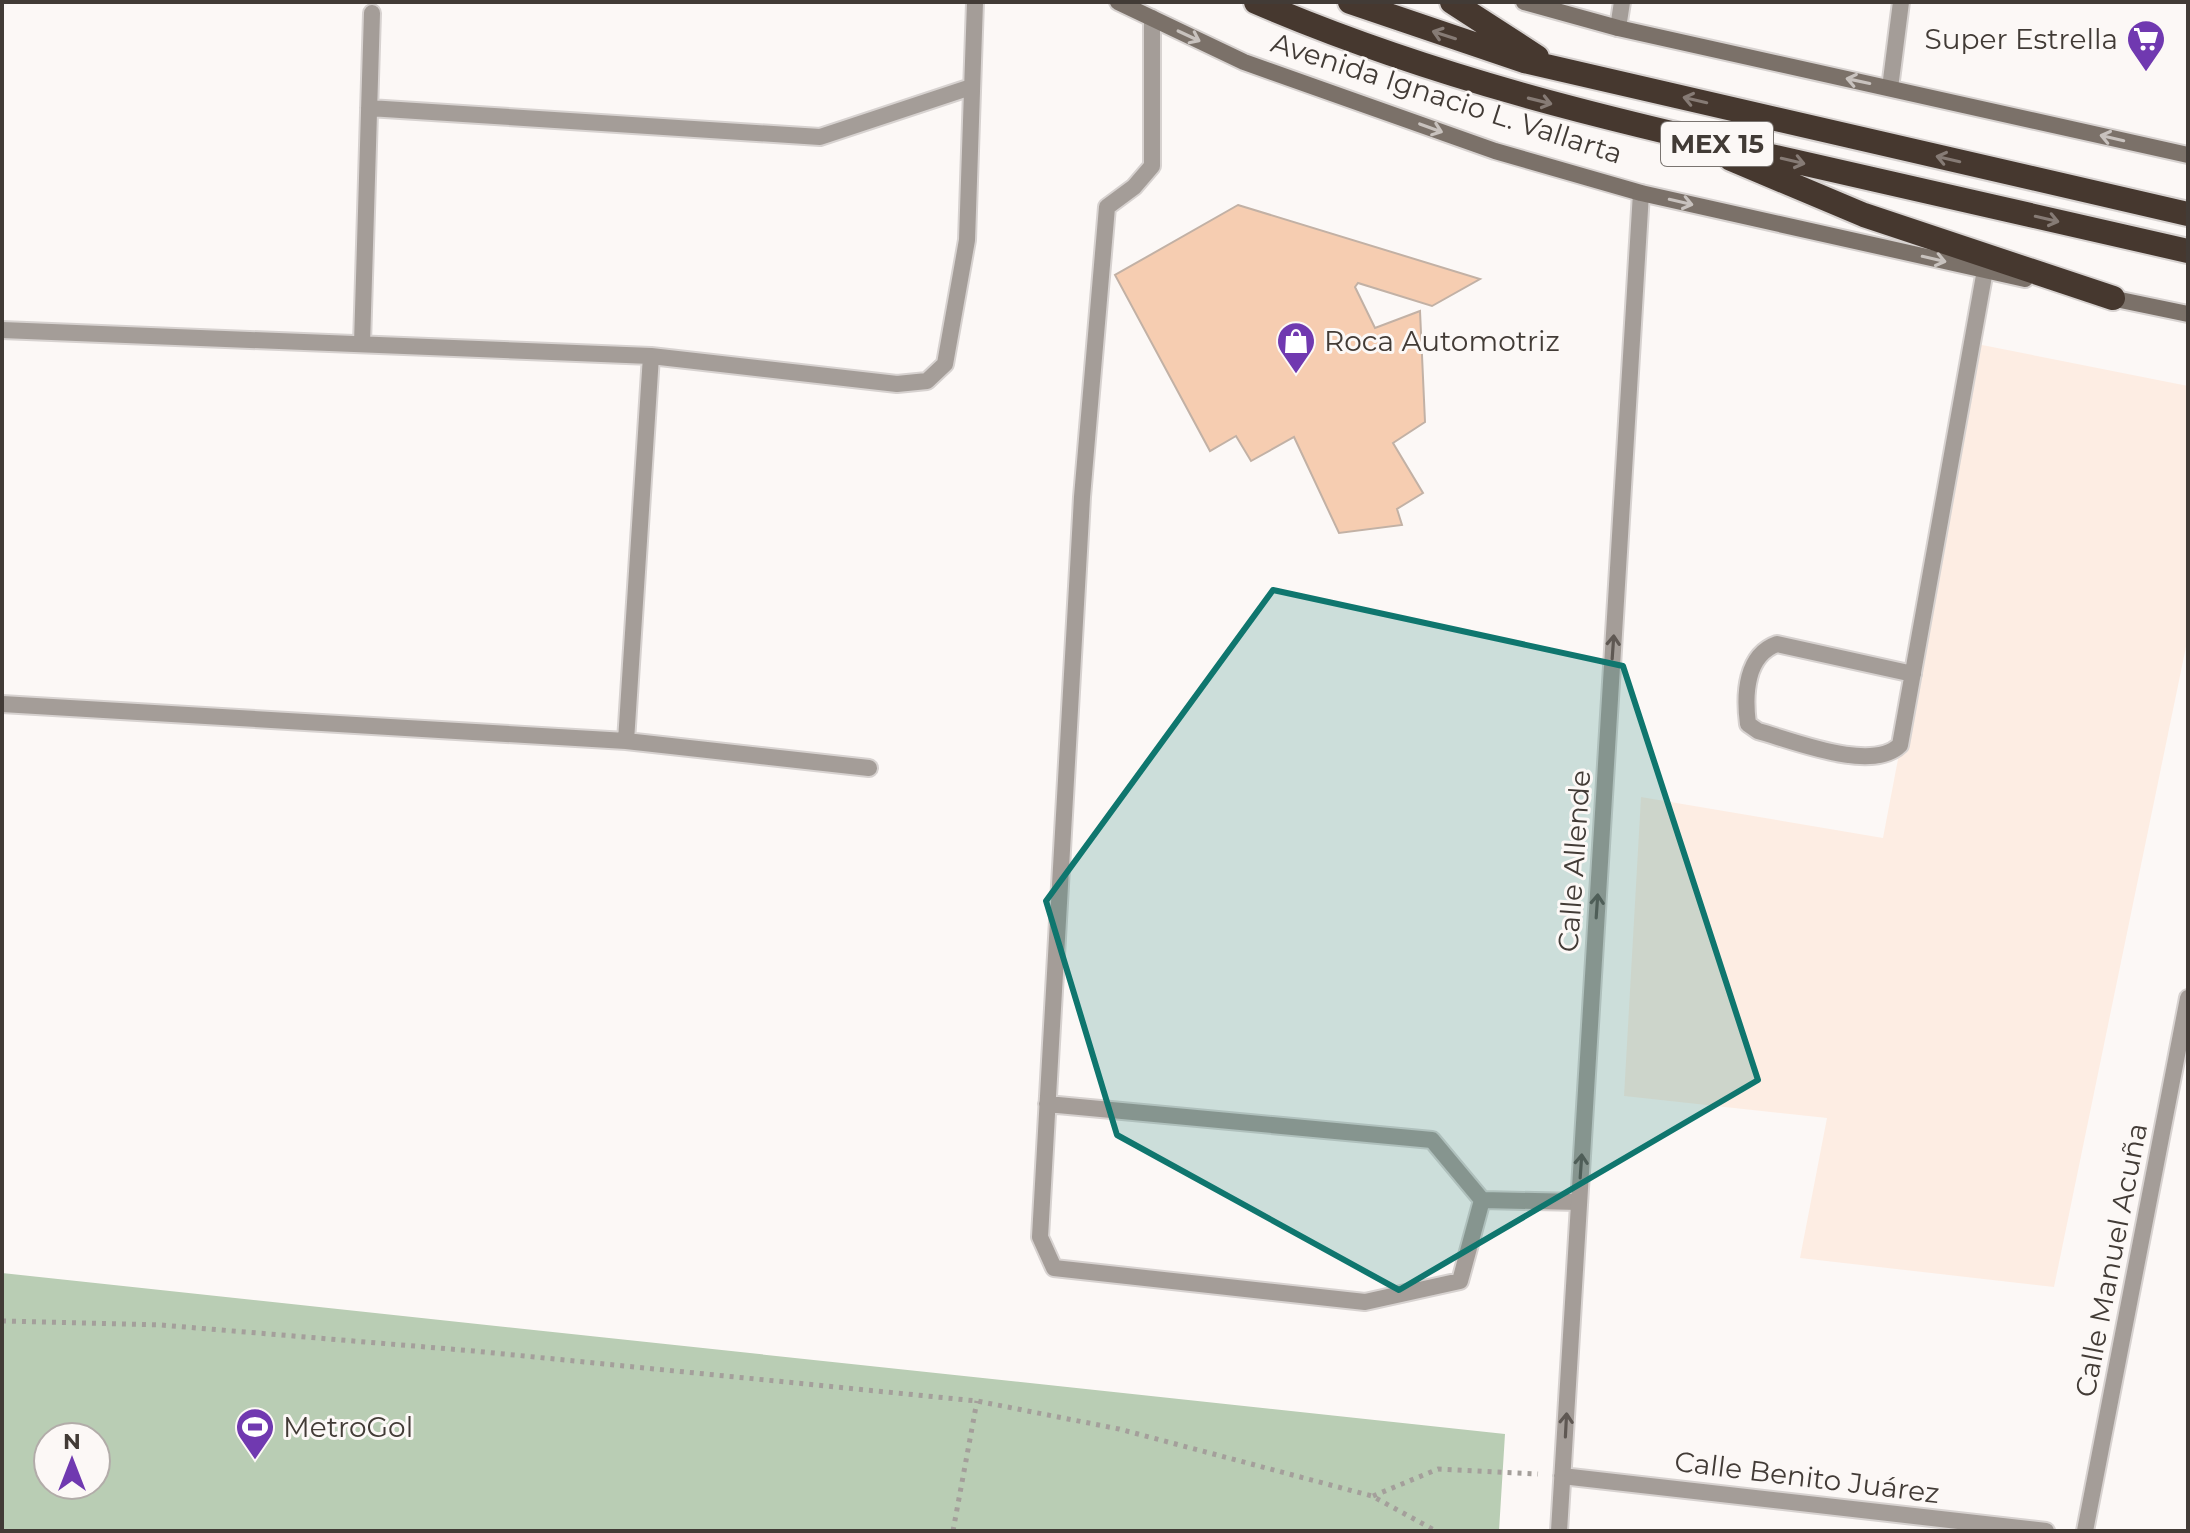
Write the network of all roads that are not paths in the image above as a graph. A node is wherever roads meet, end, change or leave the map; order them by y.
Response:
1 (975, 2) edge
2 (1118, 2) edge
3 (1256, 2) edge
4 (1350, 2) edge
5 (1452, 2) edge
6 (1524, 2) edge
7 (1622, 2) edge
8 (1901, 2) edge
9 (372, 13) dead end
10 (1152, 18) junction
11 (1618, 28) junction
12 (1552, 66) junction
13 (971, 87) junction
14 (1890, 88) junction
15 (369, 108) junction
16 (1673, 134) junction
17 (2188, 155) edge
18 (1641, 193) junction
19 (2188, 214) edge
20 (2188, 251) edge
21 (1985, 270) junction
22 (2113, 298) junction
23 (2188, 314) edge
24 (2, 330) edge
25 (362, 344) junction
26 (651, 356) junction
27 (1913, 674) junction
28 (2, 704) edge
29 (626, 741) junction
30 (869, 768) dead end
31 (2188, 998) edge
32 (1047, 1104) junction
33 (1482, 1200) junction
34 (1579, 1202) junction
35 (1562, 1476) junction
36 (1559, 1531) edge
37 (2046, 1531) edge
38 (2085, 1531) edge

1 - 13 street
2 - 10 street, Avenida Ignacio L. Vallarta
3 -> 16 highway, Avenida Ignacio L. Vallarta / MEX 15
12 -> 4 highway, MEX 15
5 - 12 highway
6 - 11 street
7 - 11 street
8 - 14 street
9 - 15 street
10 -> 18 street, Avenida Ignacio L. Vallarta
10 - 32 street
14 -> 11 street
19 -> 12 highway, MEX 15
13 - 15 street
13 - 26 street
17 -> 14 street
15 - 25 street
16 -> 20 highway, Avenida Ignacio L. Vallarta / MEX 15
16 - 22 highway
18 -> 21 street, Avenida Ignacio L. Vallarta
34 -> 18 street, Calle Allende
21 - 22 street, Avenida Ignacio L. Vallarta
21 - 27 street
22 - 23 street, Avenida Ignacio L. Vallarta
24 - 25 street
25 - 26 street
26 - 29 street
27 - 27 street
28 - 29 street
29 - 30 street
31 - 38 street, Calle Manuel Acuña
32 - 33 street
32 - 33 street
33 - 34 street
35 -> 34 street, Calle Allende
35 - 36 street, Calle Allende
35 - 37 street, Calle Benito Juárez

